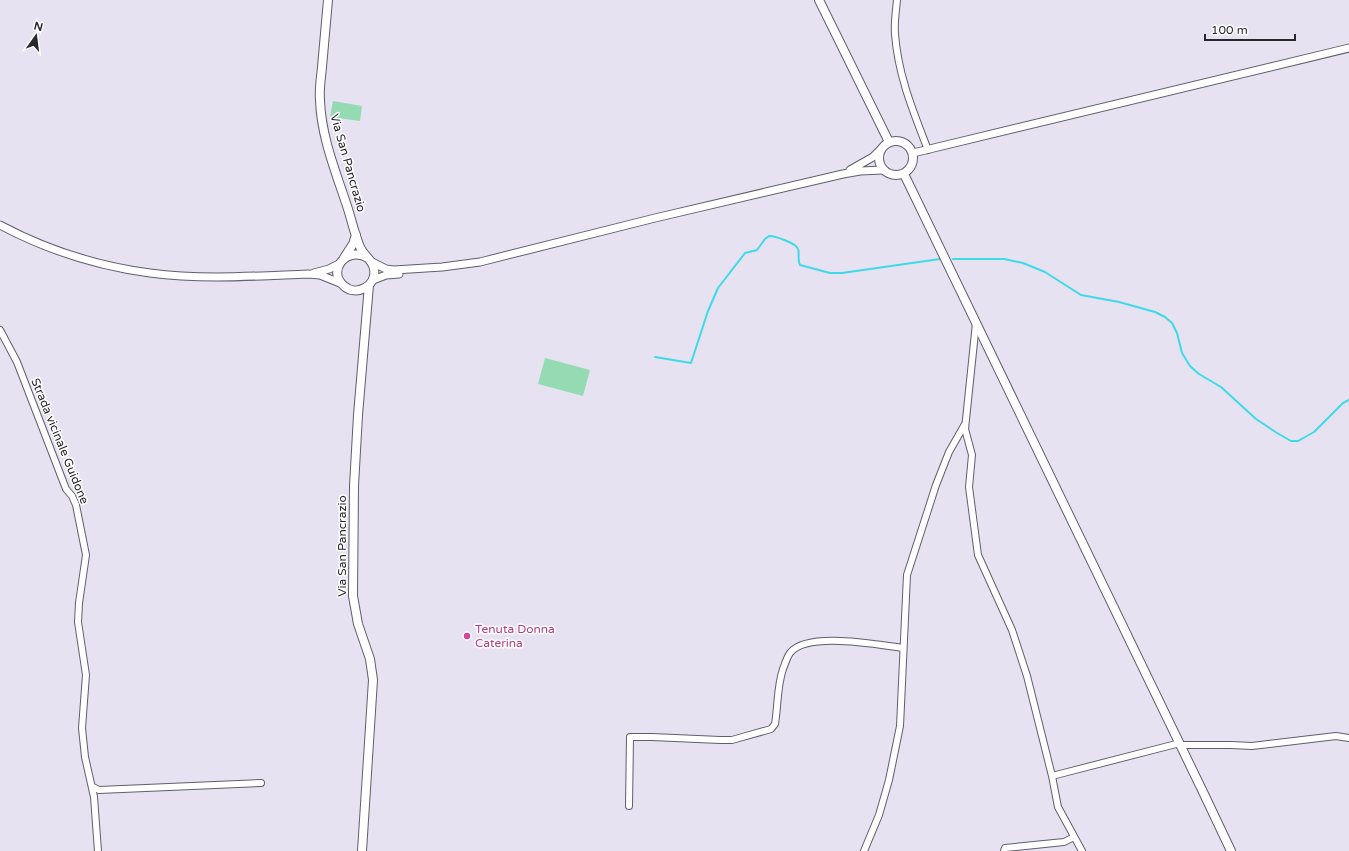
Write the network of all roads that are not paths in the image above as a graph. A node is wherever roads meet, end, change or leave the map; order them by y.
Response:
1 (328, 0) edge
2 (819, 0) edge
3 (897, 0) edge
4 (1349, 48) edge
5 (889, 142) junction
6 (880, 150) junction
7 (928, 150) junction
8 (913, 153) junction
9 (884, 170) junction
10 (843, 174) junction
11 (904, 174) junction
12 (0, 225) edge
13 (356, 235) junction
14 (370, 260) junction
15 (342, 261) junction
16 (412, 269) junction
17 (308, 274) junction
18 (340, 283) junction
19 (371, 283) junction
20 (358, 291) junction
21 (368, 311) junction
22 (976, 322) junction
23 (0, 330) edge
24 (966, 422) junction
25 (903, 648) junction
26 (1349, 738) edge
27 (1180, 744) junction
28 (1052, 776) junction
29 (261, 783) dead end
30 (93, 787) junction
31 (629, 806) dead end
32 (1074, 837) junction
33 (98, 851) edge
34 (362, 851) edge
35 (864, 851) edge
36 (1004, 851) edge
37 (1082, 851) edge
38 (1231, 851) edge

1 - 13 main road, Via San Pancrazio
2 - 5 main road
3 - 7 street
4 - 7 street
5 - 6 main road
5 - 8 main road
6 - 9 main road
6 - 10 street
7 - 8 street
8 - 11 main road
9 - 10 street
9 - 11 main road
10 - 16 street
11 - 22 main road
12 - 17 street
13 - 14 main road, Via San Pancrazio
13 - 15 main road
14 - 15 main road
14 - 16 street
14 - 19 main road
15 - 17 street
15 - 18 main road
16 - 19 street
17 - 18 street
18 - 20 main road
19 - 20 main road
19 - 21 main road, Via San Pancrazio
20 - 21 main road
21 - 34 main road, Via San Pancrazio
22 - 24 street
22 - 27 main road
23 - 30 street, Strada vicinale Guidone
24 - 25 street
24 - 28 street
25 - 31 street
25 - 35 street
26 - 27 street
27 - 28 street
27 - 38 main road
28 - 32 street
29 - 30 street
30 - 33 street, Strada vicinale Guidone
32 - 36 street
32 - 37 street

